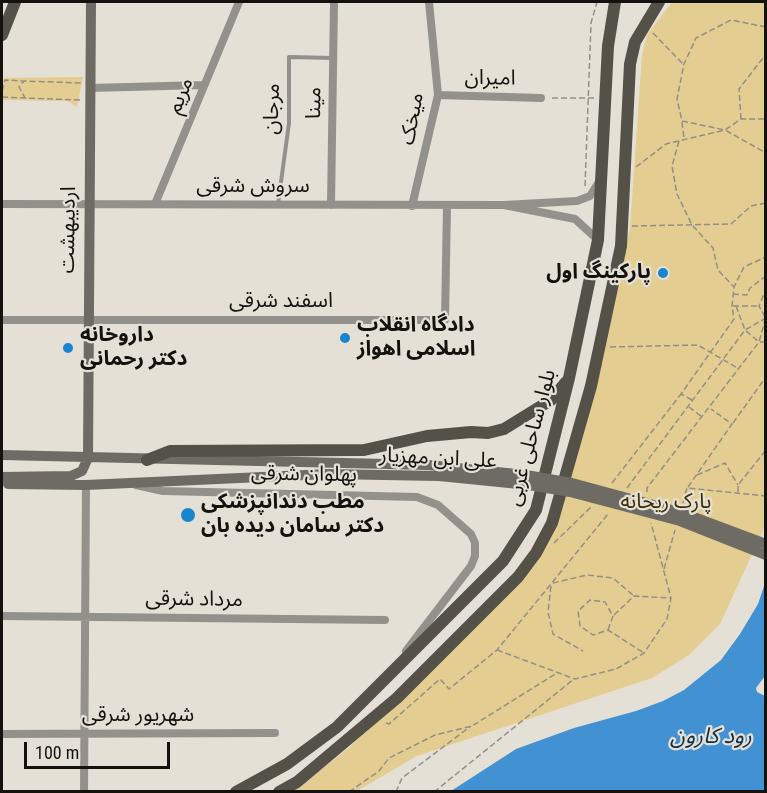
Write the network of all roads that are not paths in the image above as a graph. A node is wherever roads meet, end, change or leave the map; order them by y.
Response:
1 (15, 2) edge
2 (91, 2) edge
3 (239, 2) edge
4 (334, 2) edge
5 (429, 2) edge
6 (615, 2) edge
7 (659, 2) edge
8 (2, 35) edge
9 (333, 58) junction
10 (204, 86) junction
11 (90, 88) junction
12 (438, 95) junction
13 (541, 98) road end
14 (600, 180) junction
15 (2, 204) edge
16 (89, 204) junction
17 (155, 204) junction
18 (278, 205) junction
19 (331, 205) junction
20 (504, 205) junction
21 (412, 206) junction
22 (447, 206) junction
23 (598, 240) junction
24 (88, 319) junction
25 (2, 320) edge
26 (568, 378) junction
27 (2, 455) edge
28 (88, 458) junction
29 (147, 460) junction
30 (2, 477) edge
31 (200, 478) joint
32 (528, 480) junction
33 (124, 482) junction
34 (2, 484) edge
35 (86, 485) junction
36 (765, 544) edge
37 (765, 555) edge
38 (2, 616) edge
39 (86, 616) junction
40 (385, 620) dead end
41 (382, 683) junction
42 (275, 733) dead end
43 (2, 734) edge
44 (85, 734) junction
45 (84, 792) edge
46 (236, 792) edge
47 (279, 792) edge

1 - 8 main road
2 - 11 main road, اردیبهشت
3 - 10 street, مریم
4 - 9 street, مینا
5 - 12 street, میخک
6 - 14 main road, بلوار ساحلی غربی
7 - 47 main road, بلوار ساحلی غربی
9 - 18 lane, مرجان
9 - 19 street, مینا
10 - 11 street
10 - 17 street, مریم
11 - 16 main road, اردیبهشت
12 - 13 street, امیران
12 - 21 street, میخک
14 - 20 street
14 - 23 main road, بلوار ساحلی غربی
15 - 16 street, سروش شرقی
16 - 17 street, سروش شرقی
16 - 24 main road, اردیبهشت
17 - 18 street, سروش شرقی
18 - 19 street, سروش شرقی
19 - 21 street, سروش شرقی
20 - 22 street, سروش شرقی
20 - 23 street
21 - 22 street, سروش شرقی
22 - 24 street, اسفند شرقی
23 - 26 main road, بلوار ساحلی غربی
24 - 25 street, اسفند شرقی
24 - 28 main road, اردیبهشت
26 - 29 main road
26 - 41 main road, بلوار ساحلی غربی
27 - 28 main road, پهلوان شرقی
28 - 29 main road, پهلوان شرقی
28 - 30 main road
29 - 32 main road, پهلوان شرقی
31 - 32 main road, علی ابن مهزیار
31 - 33 main road, پهلوان شرقی
32 - 36 main road, bridge
32 - 37 main road, bridge
33 - 35 main road, پهلوان شرقی
33 - 41 street, پهلوان شرقی
34 - 35 main road, پهلوان شرقی
35 - 39 street
38 - 39 street, مرداد شرقی
39 - 40 street, مرداد شرقی
39 - 44 street
41 - 46 main road, بلوار ساحلی غربی
42 - 44 street, شهریور شرقی
43 - 44 street, شهریور شرقی
44 - 45 street

